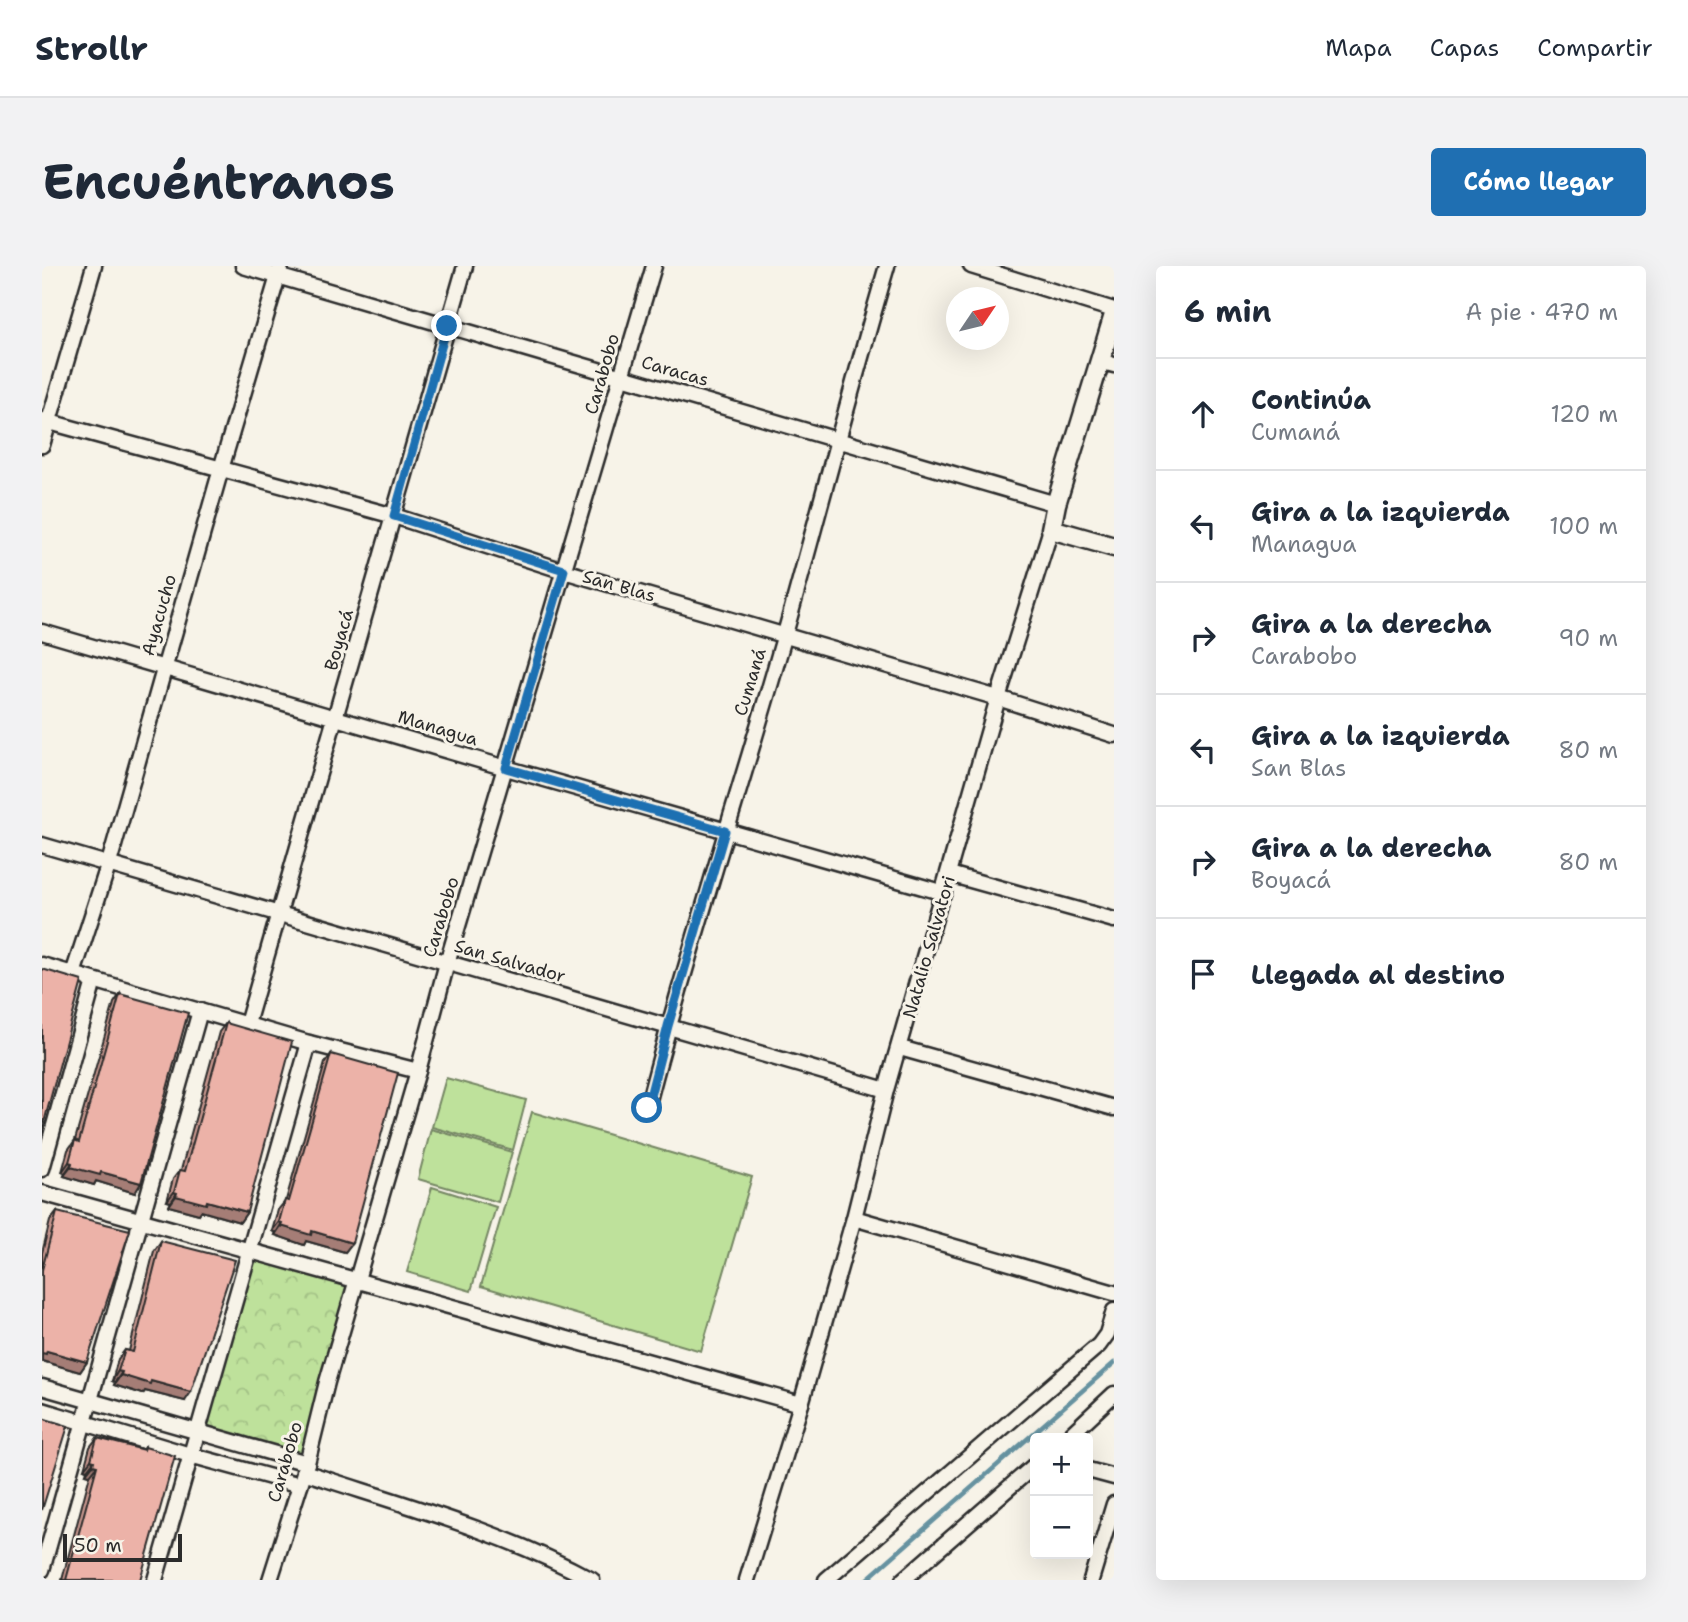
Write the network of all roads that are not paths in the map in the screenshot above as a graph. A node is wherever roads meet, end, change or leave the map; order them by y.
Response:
1 (94, 266) edge
2 (243, 266) edge
3 (465, 266) edge
4 (654, 266) edge
5 (887, 266) edge
6 (971, 266) edge
7 (280, 271) edge
8 (1114, 310) edge
9 (1114, 316) edge
10 (447, 326) junction
11 (1107, 363) edge
12 (622, 375) junction
13 (45, 421) edge
14 (837, 439) junction
15 (42, 446) edge
16 (221, 468) junction
17 (1056, 504) junction
18 (394, 516) junction
19 (1051, 529) junction
20 (1114, 547) edge
21 (564, 570) junction
22 (42, 632) edge
23 (785, 634) junction
24 (164, 667) junction
25 (998, 698) junction
26 (337, 718) junction
27 (1114, 735) edge
28 (506, 768) junction
29 (725, 831) junction
30 (42, 845) edge
31 (109, 863) junction
32 (949, 874) junction
33 (944, 893) junction
34 (277, 915) junction
35 (1114, 920) edge
36 (447, 963) junction
37 (42, 965) edge
38 (73, 974) junction
39 (94, 981) junction
40 (200, 1012) junction
41 (247, 1024) junction
42 (668, 1026) junction
43 (309, 1043) junction
44 (900, 1048) junction
45 (418, 1071) junction
46 (886, 1090) junction
47 (647, 1108) dead end
48 (1114, 1108) edge
49 (42, 1169) edge
50 (42, 1193) edge
51 (854, 1218) junction
52 (142, 1222) junction
53 (248, 1251) junction
54 (357, 1282) junction
55 (1114, 1293) edge
56 (1114, 1311) edge
57 (42, 1387) edge
58 (1114, 1394) edge
59 (89, 1401) junction
60 (801, 1404) junction
61 (42, 1410) edge
62 (83, 1422) junction
63 (197, 1432) junction
64 (1072, 1433) edge
65 (191, 1455) junction
66 (1030, 1469) edge
67 (1093, 1471) edge
68 (304, 1473) junction
69 (1114, 1477) edge
70 (1114, 1504) edge
71 (42, 1570) edge
72 (155, 1580) edge
73 (270, 1580) edge
74 (592, 1580) edge
75 (747, 1580) edge
76 (826, 1580) edge
77 (902, 1580) edge
78 (1091, 1580) edge

1 - 13 street
2 - 7 street, Caracas
3 - 10 street, Boyacá
4 - 12 street, Carabobo
5 - 14 street, Cumaná
6 - 8 street
7 - 10 street, Caracas
7 - 16 street, Ayacucho
9 - 11 street, Natalio Salvatori
10 - 12 street, Caracas
10 - 18 street, Boyacá
11 - 17 street, Natalio Salvatori
12 - 14 street, Caracas
12 - 21 street, Carabobo
13 - 15 street
13 - 16 street, San Blas
14 - 17 street, Caracas
14 - 23 street, Cumaná
16 - 18 street, San Blas
16 - 24 street, Ayacucho
17 - 19 street, Natalio Salvatori
18 - 21 street, San Blas
18 - 26 street, Boyacá
19 - 20 street
19 - 25 street, Natalio Salvatori
21 - 23 street, San Blas
21 - 28 street, Carabobo
22 - 24 street, Managua
23 - 25 street, San Blas
23 - 29 street, Cumaná
24 - 26 street, Managua
24 - 31 street, Ayacucho
25 - 27 street, San Blas
25 - 32 street, Natalio Salvatori
26 - 28 street, Managua
26 - 34 street, Boyacá
28 - 29 street, Managua
28 - 36 street, Carabobo
29 - 33 street, Managua
29 - 42 street, Cumaná
30 - 31 street, San Salvador
31 - 34 street, San Salvador
31 - 38 street, Ayacucho
32 - 33 street, Natalio Salvatori
32 - 35 street
33 - 44 street, Natalio Salvatori
34 - 36 street, San Salvador
34 - 41 street, Boyacá
36 - 42 street, San Salvador
36 - 45 street, Carabobo
37 - 38 street
38 - 39 street
39 - 40 street
39 - 49 street
40 - 41 street
40 - 52 street
41 - 43 street
42 - 46 street, San Salvador
42 - 47 street, Cumaná
43 - 45 street
43 - 53 street
44 - 46 street, Natalio Salvatori
44 - 48 street
45 - 54 street, Carabobo
46 - 51 street, Natalio Salvatori
50 - 52 street
51 - 55 street
51 - 60 street, Natalio Salvatori
52 - 53 street
52 - 59 street
53 - 54 street
53 - 63 street
54 - 60 street
54 - 68 street, Carabobo
56 - 76 street
57 - 59 street
58 - 64 street
59 - 62 street
59 - 63 street
60 - 75 street, Natalio Salvatori
61 - 62 street
62 - 65 street
62 - 71 street
63 - 65 street
63 - 68 street
65 - 68 street
65 - 72 street
66 - 77 street
67 - 69 street
68 - 73 street, Carabobo
68 - 74 street
70 - 78 street

